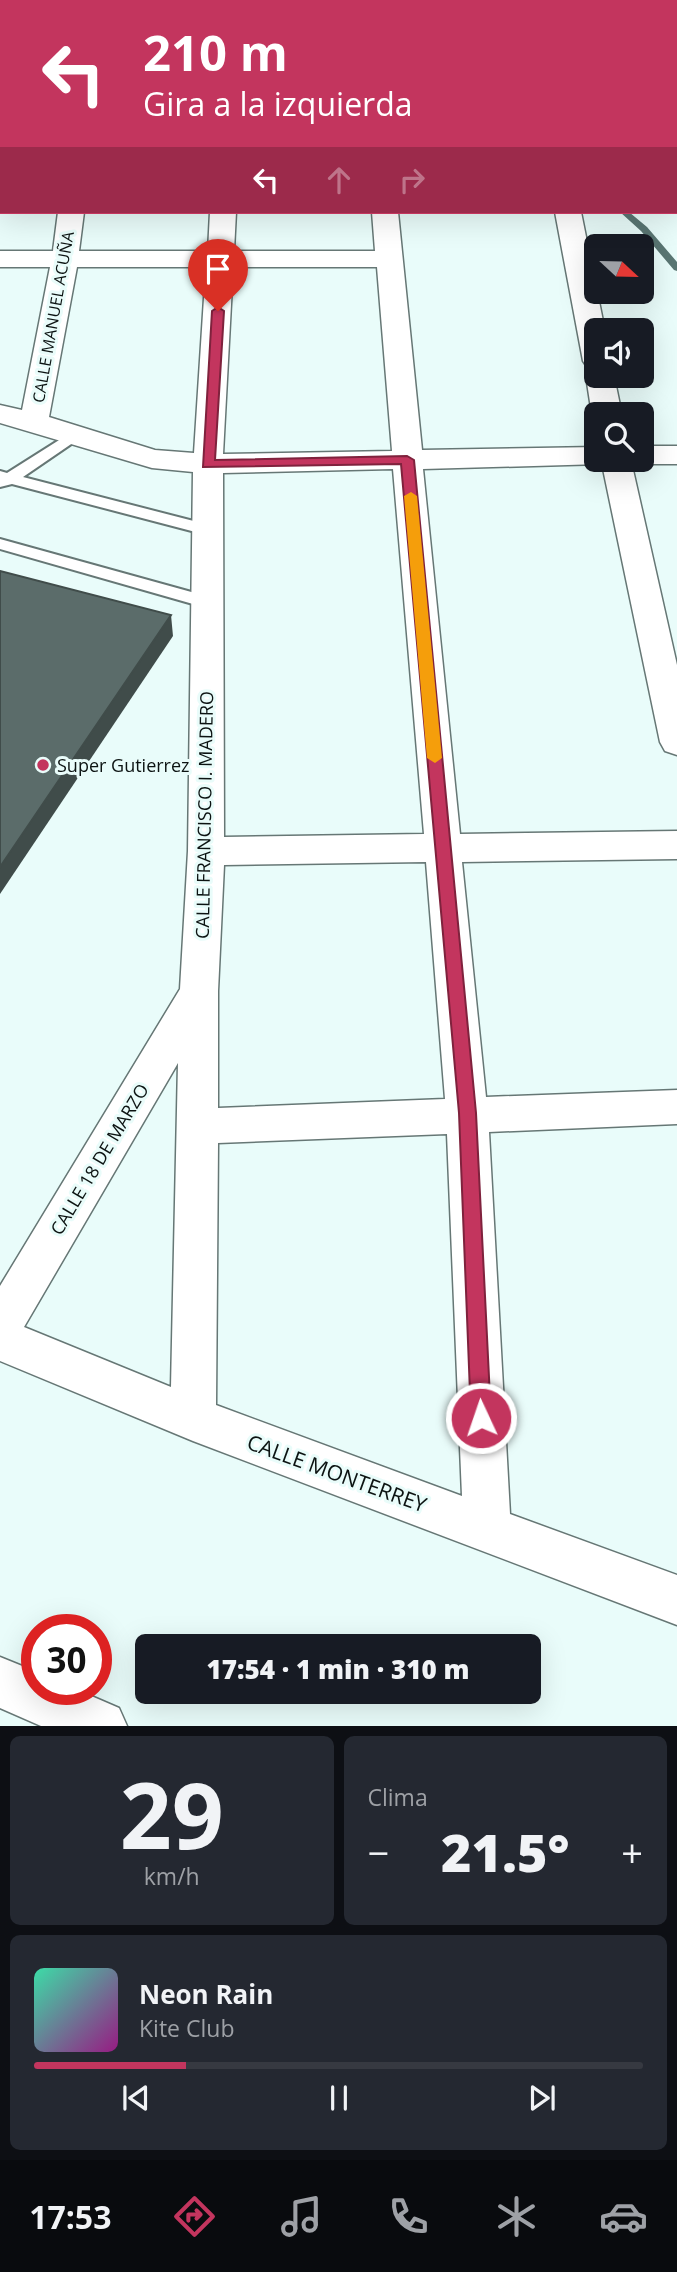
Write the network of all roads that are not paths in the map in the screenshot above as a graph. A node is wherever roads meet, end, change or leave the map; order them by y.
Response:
1 (71, 214) edge
2 (223, 214) edge
3 (385, 214) edge
4 (568, 214) edge
5 (0, 259) edge
6 (65, 259) junction
7 (389, 259) junction
8 (221, 260) junction
9 (589, 318) edge
10 (0, 414) edge
11 (34, 422) junction
12 (75, 435) junction
13 (654, 455) edge
14 (677, 455) edge
15 (584, 456) edge
16 (407, 460) junction
17 (208, 464) junction
18 (619, 472) edge
19 (4, 480) edge
20 (207, 530) junction
21 (0, 544) edge
22 (207, 602) junction
23 (677, 742) edge
24 (677, 845) edge
25 (443, 847) junction
26 (205, 851) junction
27 (199, 991) junction
28 (677, 1107) edge
29 (467, 1113) junction
30 (199, 1126) junction
31 (0, 1327) edge
32 (0, 1339) edge
33 (193, 1419) junction
34 (486, 1528) junction
35 (677, 1600) edge
36 (0, 1682) edge
37 (101, 1726) edge

1 - 6 street, CALLE MANUEL ACUÑA
2 - 8 street, CALLE FRANCISCO I. MADERO
3 - 7 street
4 - 9 street
5 - 6 street
6 - 8 street
6 - 11 street, CALLE MANUEL ACUÑA
7 - 8 street
7 - 16 street
8 - 17 street, CALLE FRANCISCO I. MADERO
10 - 11 street
11 - 12 street
12 - 17 street
12 - 19 lane
13 - 14 street
15 - 16 street
16 - 17 street
16 - 25 street
17 - 20 street, CALLE FRANCISCO I. MADERO
18 - 23 street
19 - 20 lane
20 - 22 street, CALLE FRANCISCO I. MADERO
21 - 22 lane
22 - 26 street, CALLE FRANCISCO I. MADERO
24 - 25 street
25 - 26 street
25 - 29 street
26 - 27 street, CALLE FRANCISCO I. MADERO
27 - 30 street, CALLE FRANCISCO I. MADERO
27 - 31 street, CALLE 18 DE MARZO
28 - 29 street
29 - 30 street
29 - 34 street
30 - 33 street, CALLE FRANCISCO I. MADERO
32 - 33 street, CALLE MONTERREY
33 - 34 street, CALLE MONTERREY
34 - 35 street, CALLE MONTERREY
36 - 37 street

